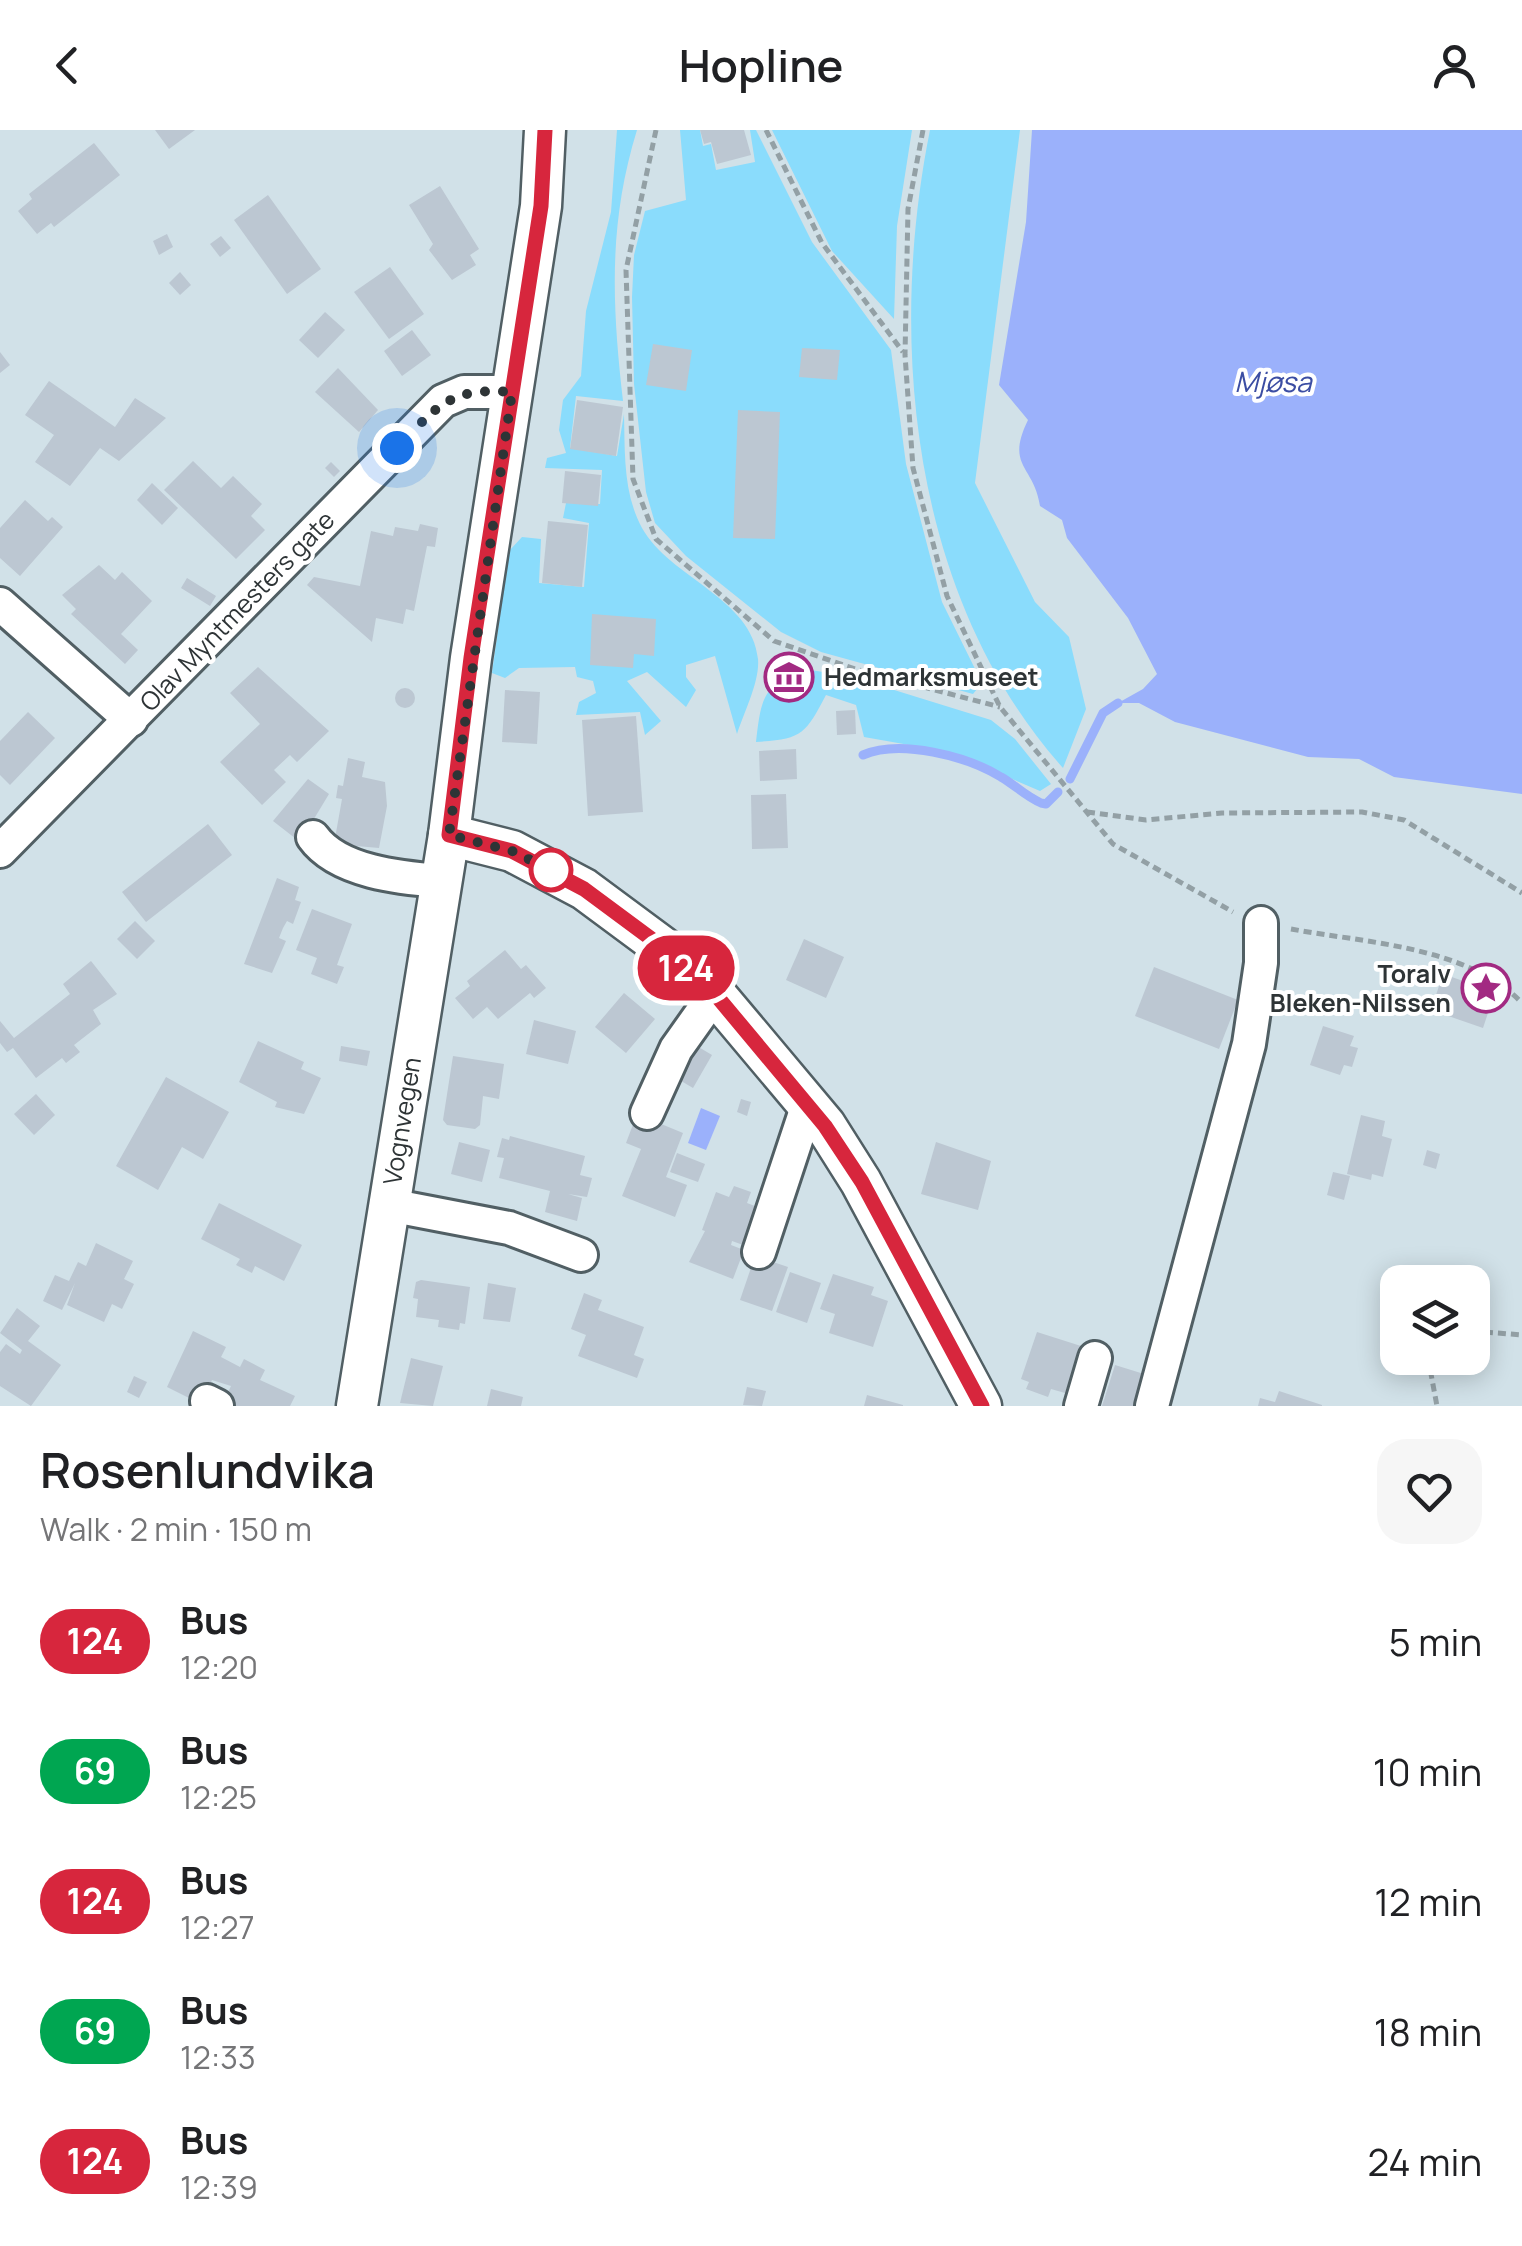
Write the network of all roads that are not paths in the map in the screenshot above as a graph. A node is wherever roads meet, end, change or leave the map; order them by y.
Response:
1 (545, 130) edge
2 (498, 391) junction
3 (0, 604) edge
4 (131, 720) junction
5 (449, 835) junction
6 (313, 837) dead end
7 (0, 851) edge
8 (441, 882) junction
9 (1260, 923) road end
10 (715, 994) junction
11 (808, 1104) junction
12 (648, 1113) dead end
13 (389, 1205) junction
14 (760, 1252) dead end
15 (581, 1255) dead end
16 (1095, 1358) dead end
17 (358, 1406) edge
18 (982, 1406) edge
19 (1081, 1406) edge
20 (1152, 1406) edge

1 - 2 main road, Vognvegen
2 - 4 street, Olav Myntmesters gate
2 - 5 main road, Vognvegen
3 - 4 street
4 - 7 street, Olav Myntmesters gate
5 - 8 main road, Vognvegen
5 - 10 main road
6 - 8 street
8 - 13 main road, Vognvegen
9 - 20 street
10 - 11 main road
10 - 12 street
11 - 14 street
11 - 18 main road
13 - 15 street
13 - 17 main road, Vognvegen
16 - 19 street

